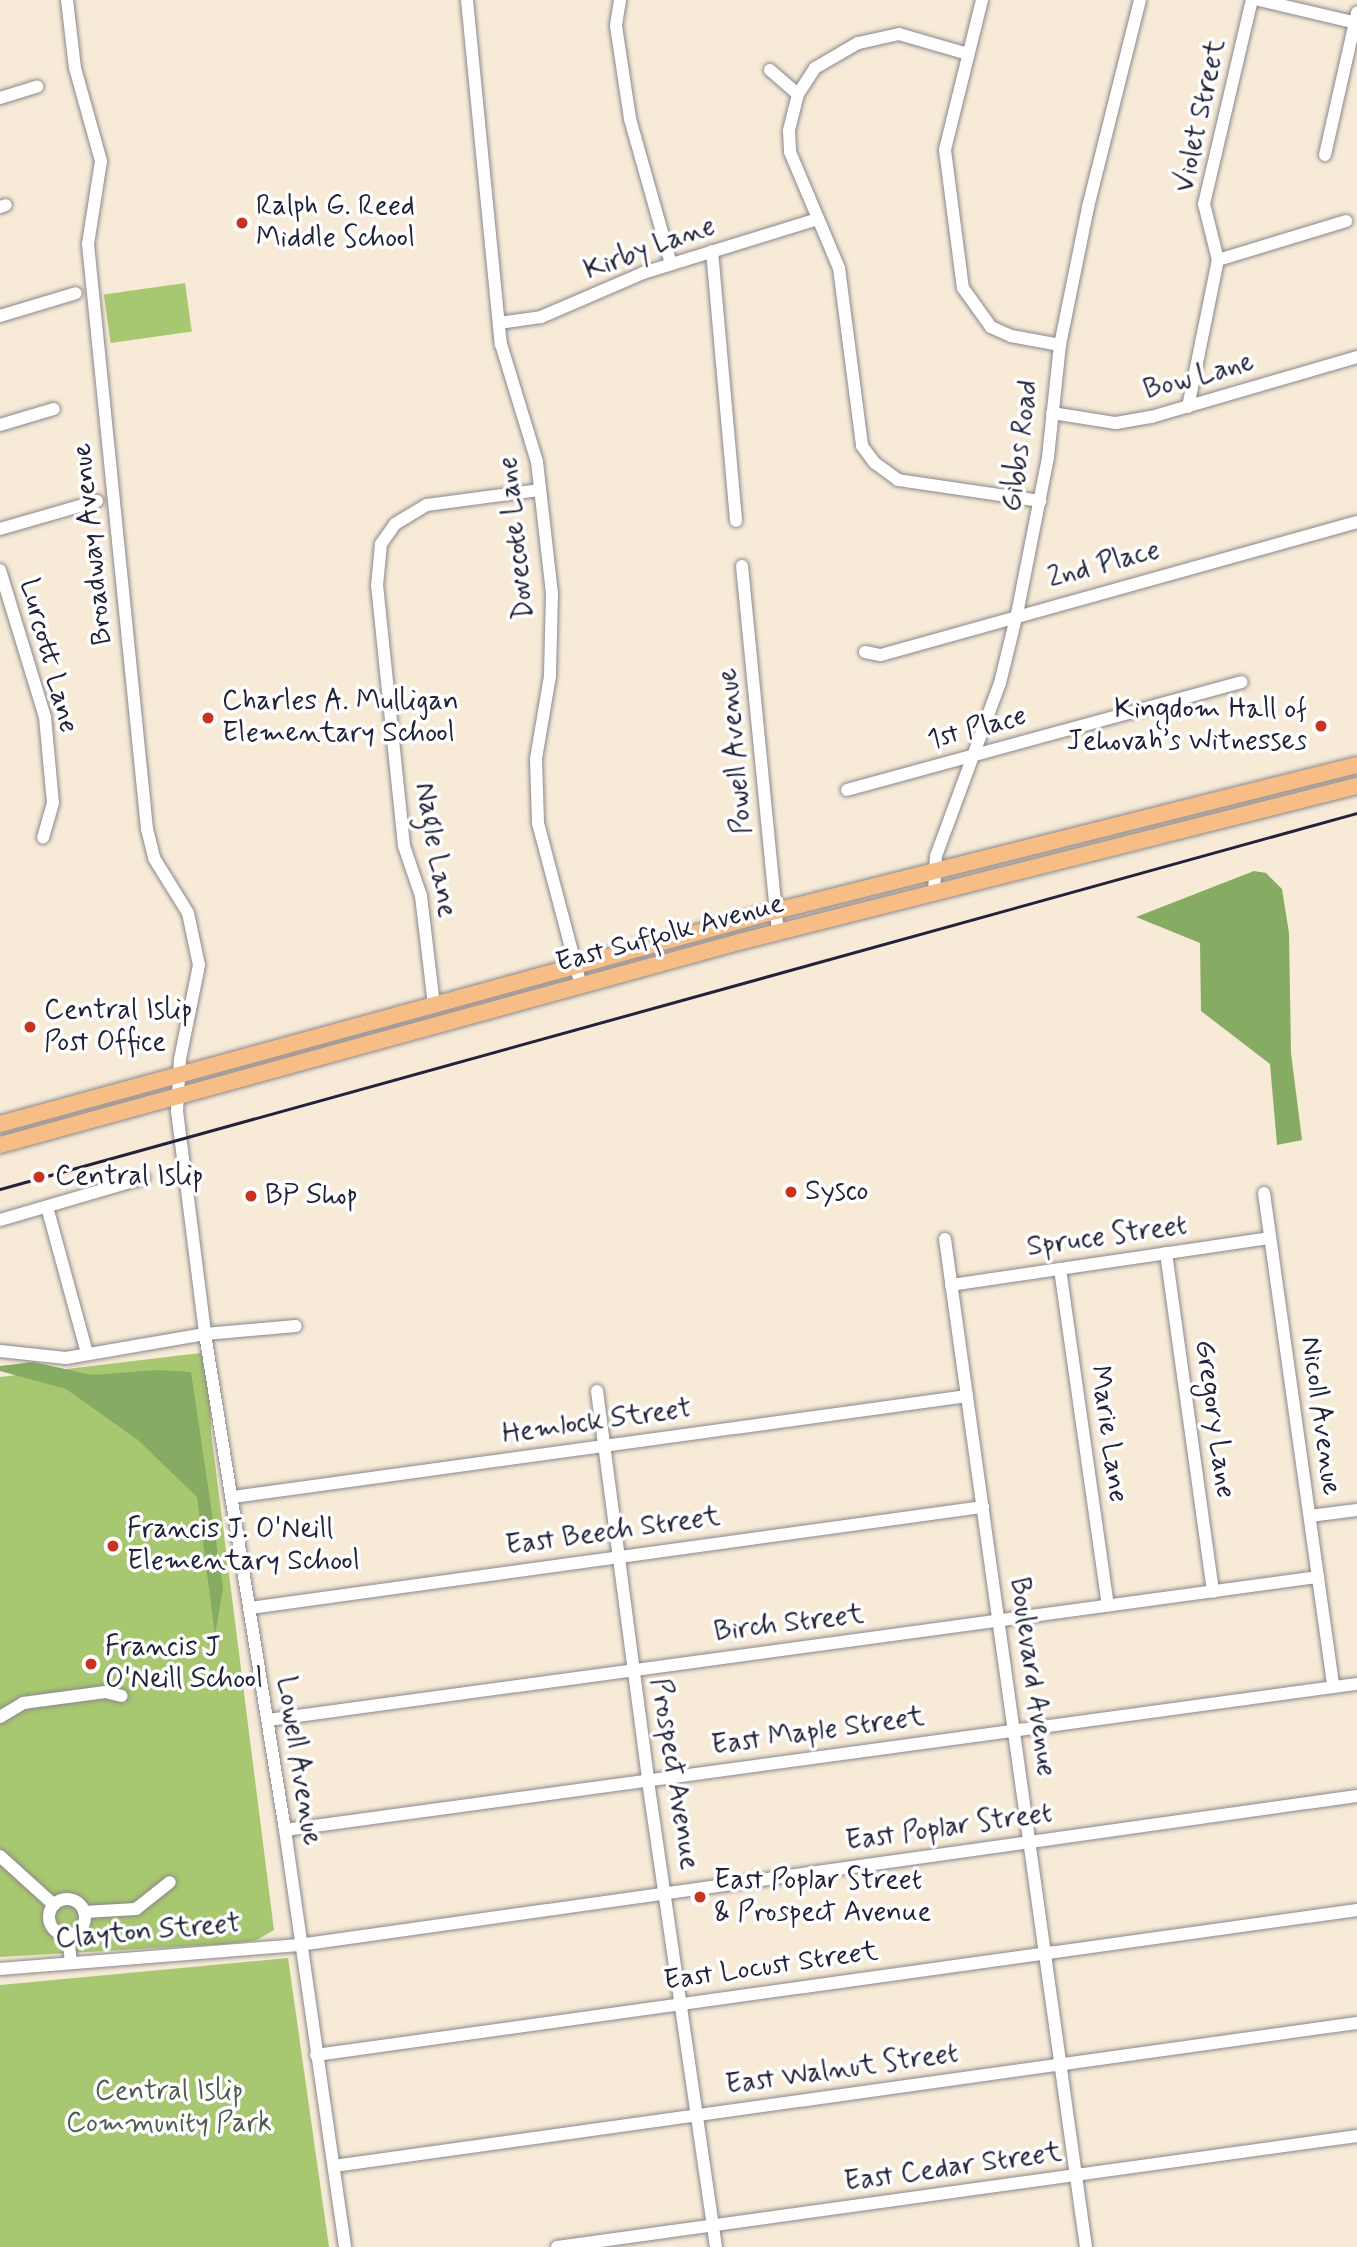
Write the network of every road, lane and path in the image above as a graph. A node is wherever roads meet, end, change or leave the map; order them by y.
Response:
1 (67, 0) edge
2 (467, 0) edge
3 (620, 0) edge
4 (982, 0) edge
5 (1140, 0) edge
6 (1252, 0) edge
7 (1259, 0) edge
8 (1356, 20) edge
9 (968, 54) junction
10 (770, 70) dead end
11 (37, 87) dead end
12 (798, 94) junction
13 (0, 98) edge
14 (1325, 155) dead end
15 (817, 219) junction
16 (1346, 220) dead end
17 (712, 251) junction
18 (1218, 260) junction
19 (671, 264) junction
20 (75, 293) dead end
21 (0, 316) edge
22 (499, 323) junction
23 (1060, 345) junction
24 (1357, 357) edge
25 (1188, 407) junction
26 (54, 409) dead end
27 (1052, 413) junction
28 (0, 425) edge
29 (540, 490) junction
30 (97, 501) dead end
31 (1040, 501) junction
32 (736, 521) dead end
33 (1357, 522) edge
34 (0, 529) edge
35 (742, 566) dead end
36 (0, 570) edge
37 (1017, 614) junction
38 (865, 652) dead end
39 (1241, 682) dead end
40 (969, 757) junction
41 (1357, 765) edge
42 (1357, 786) edge
43 (847, 790) dead end
44 (43, 838) dead end
45 (933, 872) junction
46 (934, 893) junction
47 (776, 911) junction
48 (778, 932) junction
49 (576, 966) junction
50 (581, 986) junction
51 (434, 1005) junction
52 (177, 1075) junction
53 (176, 1097) junction
54 (0, 1124) edge
55 (0, 1145) edge
56 (144, 1178) dead end
57 (1264, 1194) dead end
58 (47, 1207) junction
59 (0, 1220) edge
60 (1270, 1238) junction
61 (945, 1239) dead end
62 (1166, 1254) junction
63 (1060, 1269) junction
64 (951, 1284) junction
65 (296, 1326) dead end
66 (205, 1334) junction
67 (0, 1351) edge
68 (87, 1353) junction
69 (597, 1391) dead end
70 (967, 1396) junction
71 (605, 1446) junction
72 (233, 1497) junction
73 (983, 1507) junction
74 (1357, 1510) edge
75 (1310, 1516) junction
76 (620, 1556) junction
77 (1318, 1577) junction
78 (1213, 1592) junction
79 (1108, 1606) junction
80 (250, 1608) junction
81 (999, 1621) junction
82 (634, 1669) junction
83 (1357, 1684) edge
84 (1333, 1686) junction
85 (122, 1696) dead end
86 (0, 1717) edge
87 (268, 1720) junction
88 (1015, 1729) junction
89 (648, 1781) junction
90 (1357, 1796) edge
91 (285, 1830) junction
92 (1031, 1841) junction
93 (0, 1856) edge
94 (170, 1882) dead end
95 (668, 1892) junction
96 (54, 1905) junction
97 (1357, 1910) edge
98 (84, 1912) junction
99 (68, 1935) junction
100 (299, 1945) junction
101 (1046, 1953) junction
102 (71, 1963) junction
103 (0, 1969) edge
104 (683, 2004) junction
105 (1357, 2023) edge
106 (316, 2055) junction
107 (1061, 2064) junction
108 (698, 2115) junction
109 (1357, 2136) edge
110 (334, 2166) junction
111 (1076, 2175) junction
112 (713, 2227) junction
113 (345, 2247) edge
114 (557, 2247) edge
115 (716, 2247) edge
116 (1086, 2247) edge

1 - 52 street, Broadway Avenue
2 - 22 street, Dovecote Lane
3 - 19 street
4 - 9 street
5 - 23 street, Gibbs Road
6 - 18 street, Violet Street
7 - 8 street
8 - 14 street
9 - 12 street
9 - 23 street
10 - 12 street
11 - 13 street
12 - 15 street
15 - 17 street, Kirby Lane
15 - 31 street
16 - 18 street
17 - 19 street, Kirby Lane
17 - 32 street
18 - 25 street, Violet Street
19 - 22 street, Kirby Lane
20 - 21 street
22 - 29 street, Dovecote Lane
23 - 27 street, Gibbs Road
24 - 25 street, Bow Lane
25 - 27 street, Bow Lane
26 - 28 street
27 - 31 street, Gibbs Road
29 - 49 street, Dovecote Lane
29 - 51 street, Nagle Lane
30 - 34 street
31 - 37 street, Gibbs Road
33 - 37 street, 2nd Place
35 - 47 street, Powell Avenue
36 - 44 street, Lurcott Lane
37 - 38 street, 2nd Place
37 - 40 street, Gibbs Road
39 - 40 street, 1st Place
40 - 43 street, 1st Place
40 - 45 street, Gibbs Road
41 - 45 main road, East Suffolk Avenue
42 - 46 main road, East Suffolk Avenue
45 - 46 street, Gibbs Road
45 - 47 main road, East Suffolk Avenue
46 - 48 main road, East Suffolk Avenue
47 - 48 street, Powell Avenue
47 - 49 main road, East Suffolk Avenue
48 - 50 main road, East Suffolk Avenue
49 - 50 street, Dovecote Lane
49 - 51 main road, East Suffolk Avenue
50 - 53 main road, East Suffolk Avenue
51 - 52 main road, East Suffolk Avenue
52 - 53 street, Lowell Avenue
52 - 54 main road, East Suffolk Avenue
53 - 55 main road, East Suffolk Avenue
53 - 66 street, Lowell Avenue
56 - 58 street
57 - 60 street, Nicoll Avenue
58 - 59 street
58 - 68 street
60 - 62 street, Spruce Street
60 - 75 street, Nicoll Avenue
61 - 64 street, Boulevard Avenue
62 - 63 street, Spruce Street
62 - 78 street, Gregory Lane
63 - 64 street, Spruce Street
63 - 79 street, Marie Lane
64 - 70 street, Boulevard Avenue
65 - 66 street
66 - 68 street
66 - 72 street, Lowell Avenue
67 - 68 street
69 - 71 street, Prospect Avenue
70 - 71 street, Hemlock Street
70 - 73 street, Boulevard Avenue
71 - 72 street, Hemlock Street
71 - 76 street, Prospect Avenue
72 - 80 street, Lowell Avenue
73 - 76 street, East Beech Street
73 - 81 street, Boulevard Avenue
74 - 75 street
75 - 77 street, Nicoll Avenue
76 - 80 street, East Beech Street
76 - 82 street, Prospect Avenue
77 - 78 street, Birch Street
77 - 84 street, Nicoll Avenue
78 - 79 street, Birch Street
79 - 81 street, Birch Street
80 - 87 street, Lowell Avenue
81 - 82 street, Birch Street
81 - 88 street, Boulevard Avenue
82 - 87 street, Birch Street
82 - 89 street, Prospect Avenue
83 - 84 street, East Maple Street
84 - 88 street, East Maple Street
85 - 86 street
87 - 91 street, Lowell Avenue
88 - 89 street, East Maple Street
88 - 92 street, Boulevard Avenue
89 - 91 street, East Maple Street
89 - 95 street, Prospect Avenue
90 - 92 street, East Poplar Street
91 - 100 street, Lowell Avenue
92 - 95 street, East Poplar Street
92 - 101 street, Boulevard Avenue
93 - 96 street
94 - 98 street
95 - 100 street, East Poplar Street
95 - 104 street, Prospect Avenue
96 - 98 street
96 - 99 street
97 - 101 street, East Locust Street
98 - 99 street
99 - 102 street
100 - 102 street, Clayton Street
100 - 106 street, Lowell Avenue
101 - 104 street, East Locust Street
101 - 107 street, Boulevard Avenue
102 - 103 street, Clayton Street
104 - 106 street, East Locust Street
104 - 108 street, Prospect Avenue
105 - 107 street, East Walnut Street
106 - 110 street, Lowell Avenue
107 - 108 street, East Walnut Street
107 - 111 street, Boulevard Avenue
108 - 110 street, East Walnut Street
108 - 112 street, Prospect Avenue
109 - 111 street, East Cedar Street
110 - 113 street, Lowell Avenue
111 - 112 street, East Cedar Street
111 - 116 street, Boulevard Avenue
112 - 114 street, East Cedar Street
112 - 115 street, Prospect Avenue

